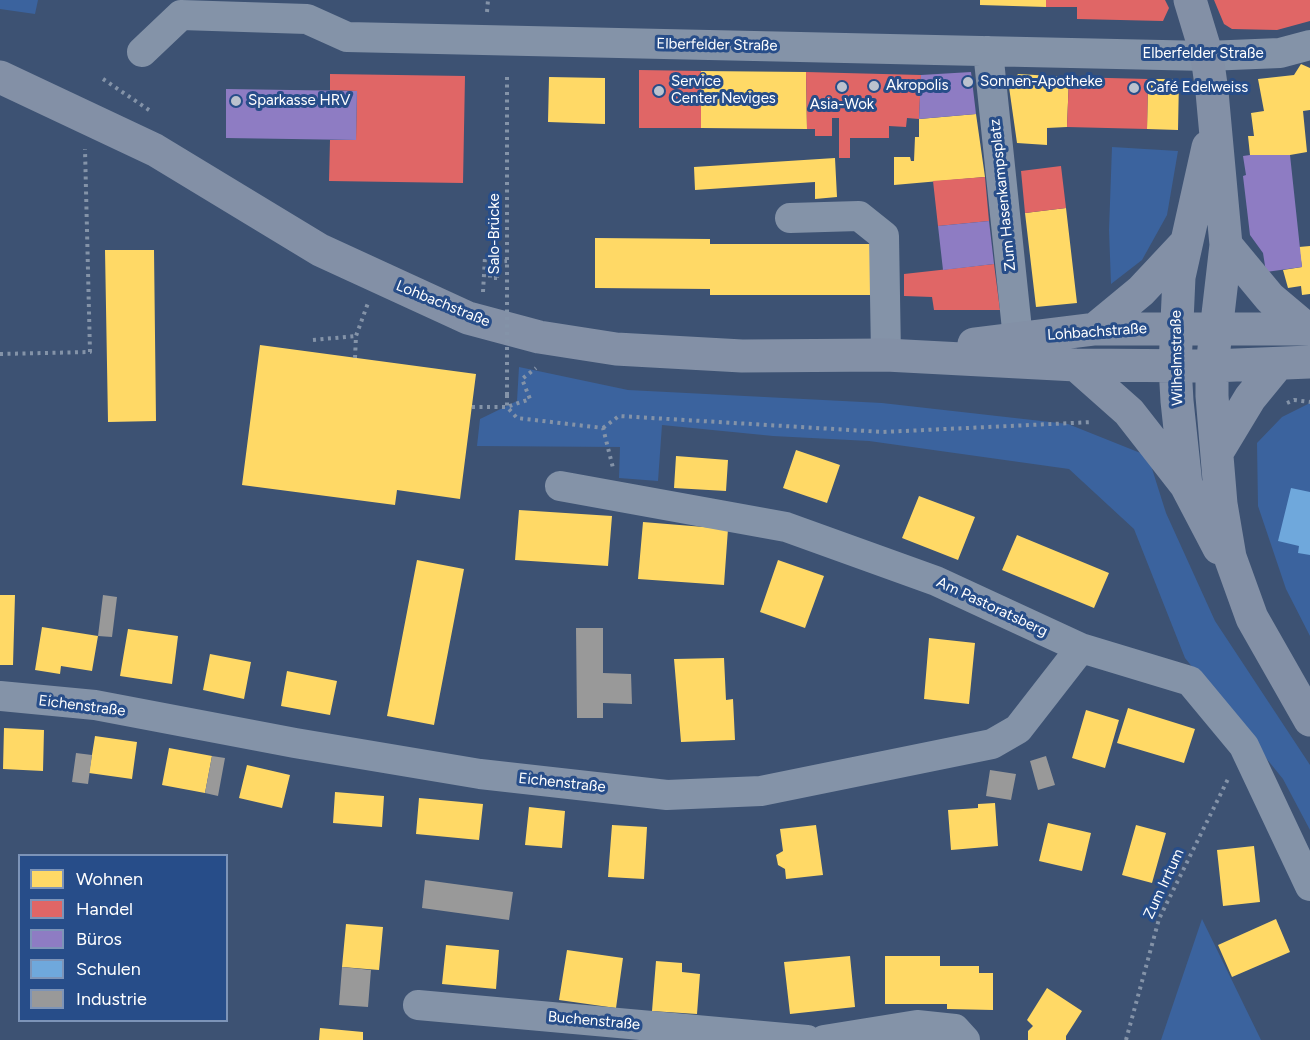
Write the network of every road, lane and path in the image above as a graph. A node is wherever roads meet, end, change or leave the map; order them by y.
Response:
1 (488, 0) edge
2 (1190, 0) edge
3 (487, 10) dead end
4 (1310, 45) edge
5 (988, 51) junction
6 (142, 52) dead end
7 (1207, 56) junction
8 (507, 73) dead end
9 (0, 77) edge
10 (1215, 116) junction
11 (85, 148) dead end
12 (790, 218) dead end
13 (1185, 244) junction
14 (1226, 245) junction
15 (507, 261) junction
16 (377, 277) junction
17 (482, 322) junction
18 (1176, 327) junction
19 (1216, 328) junction
20 (1095, 329) junction
21 (1308, 329) edge
22 (356, 336) junction
23 (1018, 339) junction
24 (313, 340) dead end
25 (0, 354) edge
26 (886, 355) junction
27 (355, 358) dead end
28 (1310, 362) edge
29 (1076, 365) junction
30 (1277, 365) junction
31 (540, 366) dead end
32 (1175, 366) junction
33 (1212, 366) junction
34 (472, 407) dead end
35 (507, 407) junction
36 (1129, 412) junction
37 (603, 428) junction
38 (1218, 451) junction
39 (1186, 485) junction
40 (560, 486) dead end
41 (620, 497) junction
42 (1241, 591) junction
43 (1081, 648) junction
44 (0, 696) edge
45 (1310, 720) edge
46 (1244, 746) junction
47 (1310, 886) edge
48 (418, 1005) dead end
49 (807, 1040) edge
50 (824, 1040) edge
51 (965, 1040) edge
52 (1126, 1040) edge

1 - 3 path
2 - 7 main road, Wilhelmstraße
4 - 7 street, Elberfelder Straße
5 - 6 street, Elberfelder Straße
5 - 7 street, Elberfelder Straße
5 - 23 street, Zum Hasenkampsplatz
7 - 10 main road, Wilhelmstraße
8 - 15 path, Salo-Brücke, bridge
9 - 16 main road, Lohbachstraße
10 - 13 main road, Wilhelmstraße
10 - 14 main road, Wilhelmstraße
11 - 25 path
12 - 26 street
13 - 18 main road, Wilhelmstraße
13 - 20 main road
14 - 19 main road, Wilhelmstraße
14 - 21 main road
15 - 17 path, bridge
15 - 35 path, Salo-Brücke, bridge
16 - 17 main road, Lohbachstraße
16 - 22 path
17 - 26 main road, Lohbachstraße
18 - 19 main road, Lohbachstraße
18 - 20 main road, Lohbachstraße
18 - 32 main road, Wilhelmstraße
19 - 21 main road, Lohbachstraße
19 - 33 main road, Wilhelmstraße
20 - 23 main road, Lohbachstraße
22 - 24 path
22 - 27 path
23 - 26 main road, Lohbachstraße
26 - 29 main road, Lohbachstraße
28 - 30 main road, Lohbachstraße
29 - 32 main road, Lohbachstraße
29 - 36 main road
30 - 33 main road, Lohbachstraße
30 - 38 main road
31 - 35 path
32 - 33 main road, Lohbachstraße
32 - 39 main road, Wilhelmstraße
33 - 38 main road, Wilhelmstraße
34 - 35 path
35 - 37 path
36 - 37 path
36 - 39 main road
37 - 41 path
38 - 42 main road, Wilhelmstraße
39 - 42 main road, Wilhelmstraße
40 - 41 street, Am Pastoratsberg
41 - 43 street, Am Pastoratsberg
42 - 45 main road, Wilhelmstraße
43 - 44 street, Eichenstraße
43 - 46 street, Am Pastoratsberg
46 - 47 street, Am Pastoratsberg
46 - 52 path, Zum Irrtum
48 - 49 street, Buchenstraße
50 - 51 street

